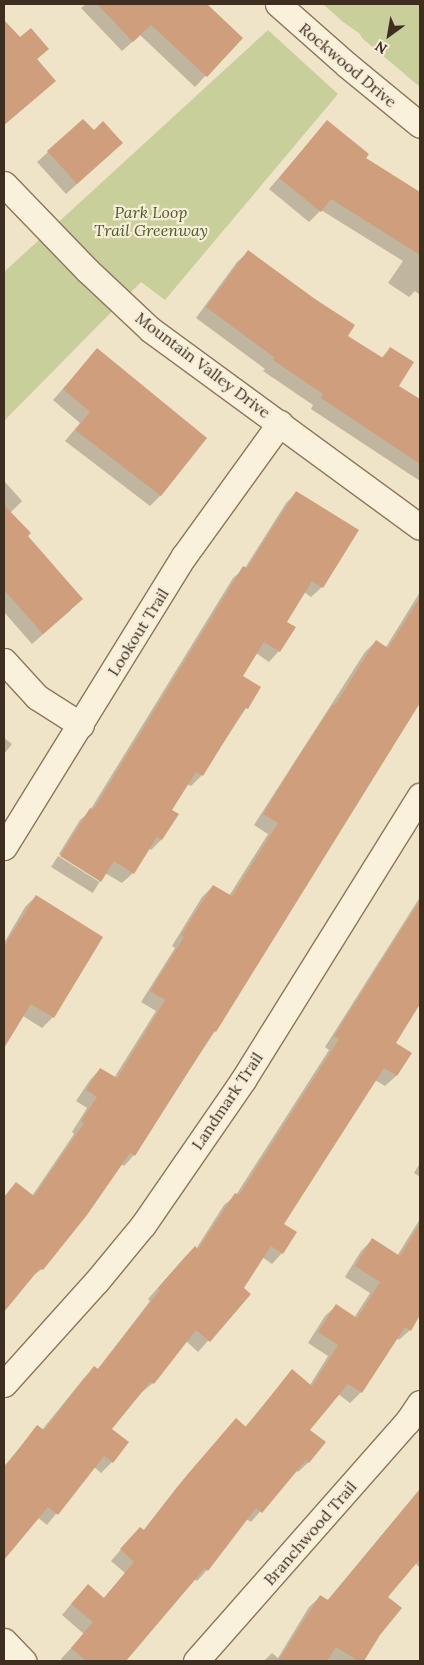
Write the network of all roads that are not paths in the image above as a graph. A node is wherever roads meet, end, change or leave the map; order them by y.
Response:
1 (278, 4) edge
2 (420, 125) edge
3 (4, 184) edge
4 (280, 423) junction
5 (420, 527) edge
6 (4, 661) edge
7 (81, 725) junction
8 (420, 796) edge
9 (4, 847) edge
10 (4, 1384) edge
11 (420, 1402) edge
12 (4, 1641) edge
13 (23, 1661) edge
14 (196, 1661) edge

1 - 2 street, Rockwood Drive
3 - 4 street, Mountain Valley Drive
4 - 5 street, Mountain Valley Drive
4 - 7 street, Lookout Trail
6 - 7 street
7 - 9 street, Lookout Trail
8 - 10 street, Landmark Trail
11 - 14 street, Branchwood Trail
12 - 13 street

